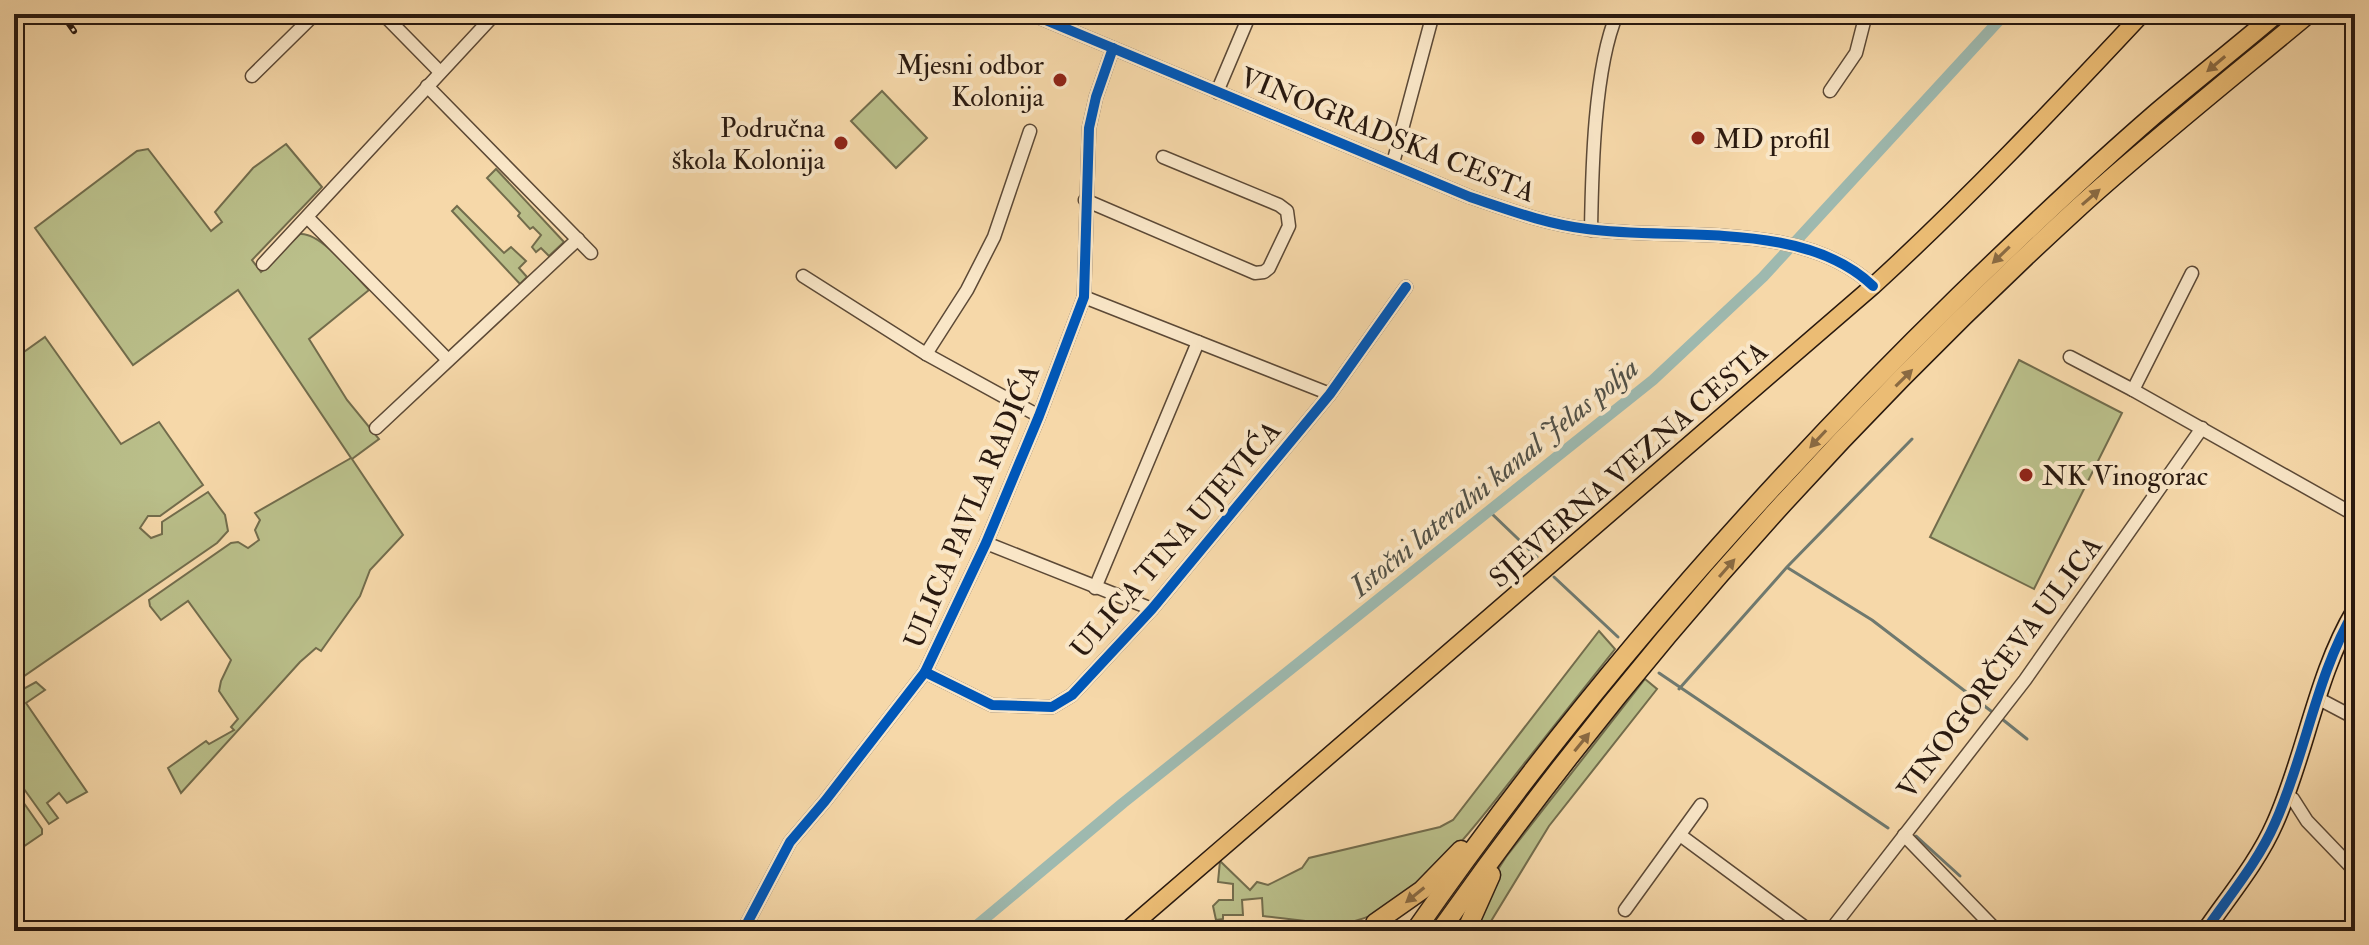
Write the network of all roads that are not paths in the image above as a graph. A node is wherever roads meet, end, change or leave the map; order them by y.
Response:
1 (315, 14) edge
2 (383, 14) edge
3 (495, 14) edge
4 (1031, 14) edge
5 (1250, 14) edge
6 (1433, 14) edge
7 (1617, 14) edge
8 (1866, 14) edge
9 (2142, 14) edge
10 (2276, 14) edge
11 (2308, 14) edge
12 (1113, 48) junction
13 (440, 72) junction
14 (252, 76) dead end
15 (427, 86) junction
16 (1830, 91) dead end
17 (1217, 92) junction
18 (1030, 131) dead end
19 (1163, 157) dead end
20 (1393, 163) junction
21 (1085, 200) junction
22 (308, 218) junction
23 (1591, 230) junction
24 (578, 239) junction
25 (591, 253) dead end
26 (263, 264) dead end
27 (2192, 273) dead end
28 (803, 276) dead end
29 (1873, 286) junction
30 (1406, 287) dead end
31 (1084, 297) junction
32 (1198, 342) junction
33 (926, 354) junction
34 (2070, 357) dead end
35 (448, 360) junction
36 (2133, 390) junction
37 (1330, 394) junction
38 (1039, 416) junction
39 (376, 428) dead end
40 (2202, 428) junction
41 (2355, 515) edge
42 (986, 543) junction
43 (1095, 588) junction
44 (1152, 609) junction
45 (2355, 610) edge
46 (925, 672) junction
47 (2319, 699) junction
48 (2355, 718) edge
49 (1538, 766) junction
50 (2287, 795) junction
51 (1533, 802) junction
52 (1701, 805) dead end
53 (1680, 835) junction
54 (1904, 835) junction
55 (2355, 871) edge
56 (1625, 910) dead end
57 (1375, 923) dead end
58 (1994, 930) edge
59 (743, 931) edge
60 (1126, 931) edge
61 (1415, 931) edge
62 (1440, 931) edge
63 (1466, 931) edge
64 (1810, 931) edge
65 (1830, 931) edge
66 (2205, 931) edge

1 - 14 street
2 - 13 street
3 - 13 street
4 - 12 street, VINOGRADSKA CESTA
5 - 17 street
6 - 20 street
7 - 23 street
8 - 16 street
9 - 29 main road, SJEVERNA VEZNA CESTA
10 -> 49 highway
51 -> 11 highway
12 - 17 street, VINOGRADSKA CESTA
12 - 21 street, ULICA PAVLA RADIĆA
13 - 15 street
15 - 22 street
15 - 24 street
17 - 20 street, VINOGRADSKA CESTA
18 - 33 street
19 - 21 street
20 - 23 street, VINOGRADSKA CESTA
21 - 31 street, ULICA PAVLA RADIĆA
22 - 26 street
22 - 35 street
23 - 29 street, VINOGRADSKA CESTA
24 - 25 street
24 - 35 street
27 - 36 street
28 - 33 street
29 - 60 main road, SJEVERNA VEZNA CESTA
30 - 37 street, ULICA TINA UJEVIĆA
31 - 32 street
31 - 38 street, ULICA PAVLA RADIĆA
32 - 37 street
32 - 43 street
33 - 38 street
34 - 36 street
35 - 39 street
36 - 40 street
37 - 44 street, ULICA TINA UJEVIĆA
38 - 42 street, ULICA PAVLA RADIĆA
40 - 41 street
40 - 54 street, VINOGORČEVA ULICA
42 - 43 street, ULICA TINA UJEVIĆA
42 - 46 street, ULICA PAVLA RADIĆA
43 - 44 street, ULICA TINA UJEVIĆA
44 - 46 street, ULICA TINA UJEVIĆA
45 - 47 main road
46 - 59 street, ULICA PAVLA RADIĆA
47 - 48 street
47 - 50 main road
49 -> 57 highway
49 - 61 highway
50 - 55 street
50 - 66 main road
51 - 62 highway
51 - 63 highway
52 - 53 street
53 - 56 street
53 - 64 street
54 - 58 street
54 - 65 street, VINOGORČEVA ULICA

